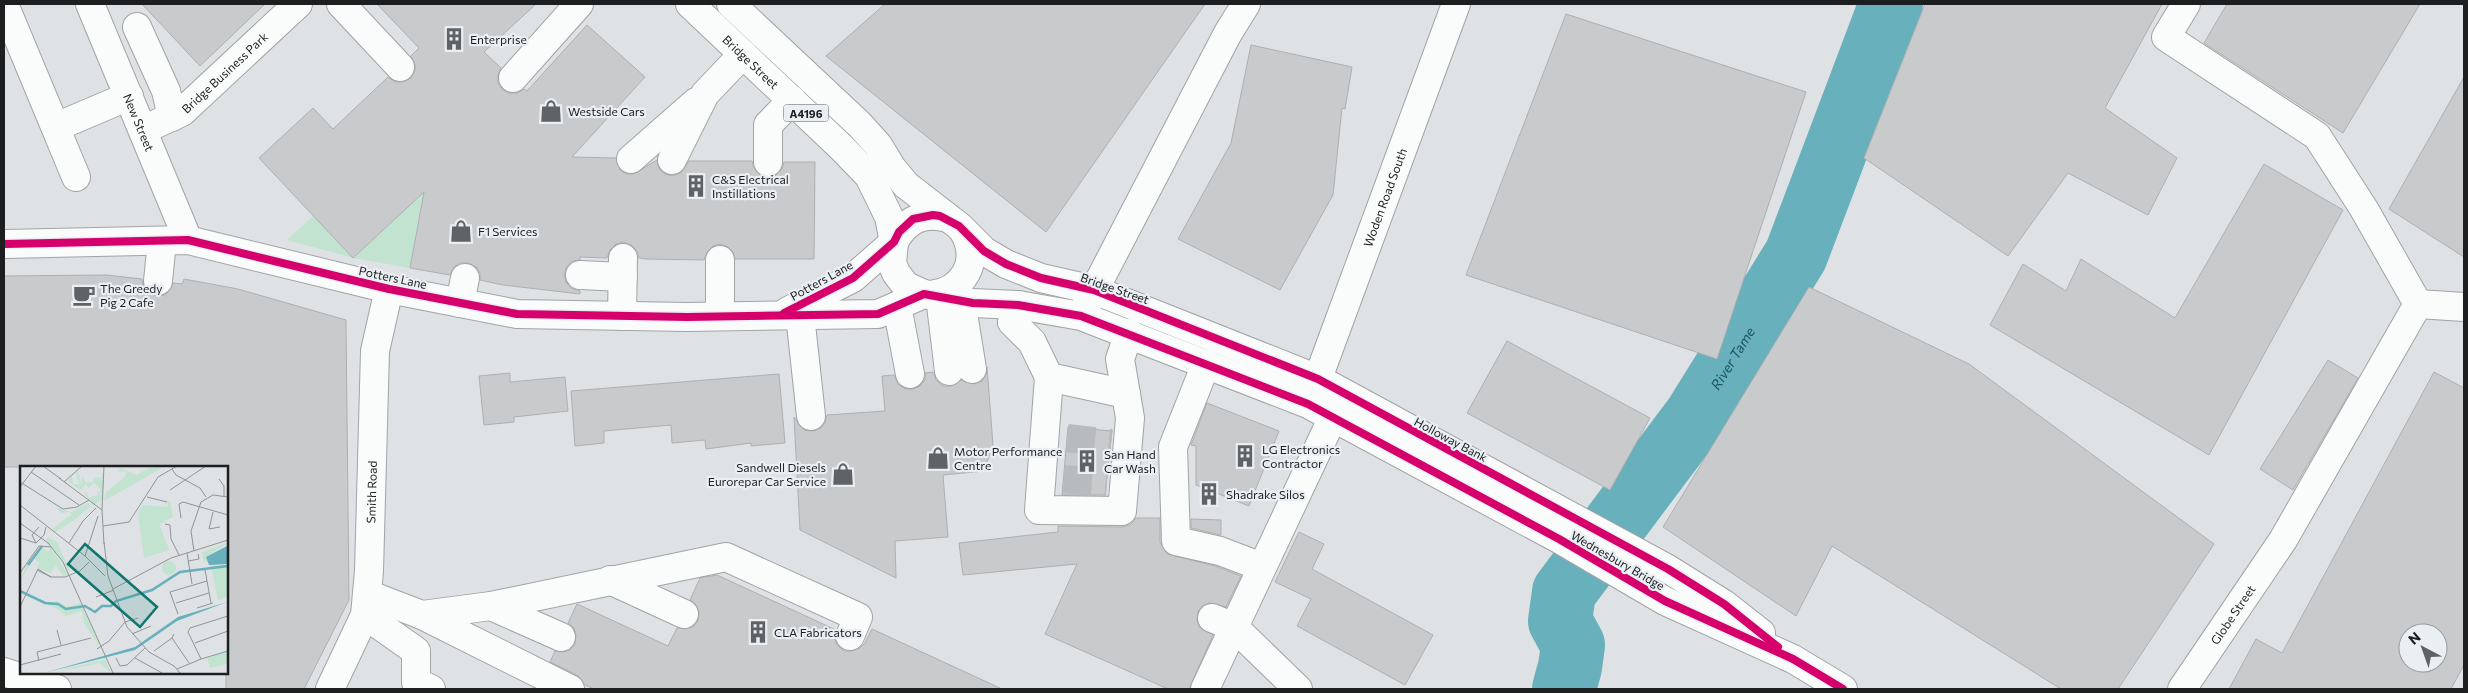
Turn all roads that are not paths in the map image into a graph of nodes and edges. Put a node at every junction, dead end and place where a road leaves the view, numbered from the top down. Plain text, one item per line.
1 (4, 4) edge
2 (90, 4) edge
3 (298, 4) edge
4 (341, 4) edge
5 (579, 4) edge
6 (690, 4) edge
7 (731, 4) edge
8 (1246, 4) edge
9 (1456, 4) edge
10 (2186, 4) edge
11 (137, 26) dead end
12 (743, 54) junction
13 (400, 66) dead end
14 (513, 78) dead end
15 (705, 94) junction
16 (129, 96) junction
17 (792, 100) junction
18 (172, 117) junction
19 (56, 127) junction
20 (142, 130) junction
21 (631, 159) dead end
22 (672, 160) dead end
23 (768, 162) dead end
24 (76, 177) dead end
25 (956, 225) junction
26 (175, 241) junction
27 (894, 242) junction
28 (4, 244) edge
29 (720, 260) dead end
30 (158, 281) dead end
31 (389, 289) junction
32 (1094, 290) junction
33 (569, 294) junction
34 (939, 296) junction
35 (2418, 304) junction
36 (897, 306) junction
37 (2464, 306) edge
38 (793, 312) junction
39 (1015, 313) junction
40 (622, 316) junction
41 (720, 316) junction
42 (1081, 316) junction
43 (1128, 333) junction
44 (1206, 364) junction
45 (961, 370) dead end
46 (910, 374) dead end
47 (1048, 377) junction
48 (1313, 392) junction
49 (1126, 394) junction
50 (812, 416) dead end
51 (1333, 417) junction
52 (1557, 528) junction
53 (1262, 567) junction
54 (610, 580) junction
55 (366, 604) junction
56 (492, 606) junction
57 (684, 614) dead end
58 (422, 615) junction
59 (1223, 622) junction
60 (850, 636) dead end
61 (561, 637) dead end
62 (1793, 659) junction
63 (4, 672) edge
64 (57, 689) edge
65 (330, 689) edge
66 (431, 689) edge
67 (570, 689) edge
68 (1205, 689) edge
69 (1298, 689) edge
70 (1843, 689) edge
71 (2182, 689) edge

1 - 19 street
2 - 16 street, New Street
3 - 18 street, Bridge Business Park
4 - 13 street
5 - 14 street
6 - 12 street, Bridge Street / A4196
7 - 25 street, Bridge Street / A4196
8 - 32 street
9 - 48 street, Woden Road South
10 - 35 street
11 - 18 street
12 - 15 street
12 - 17 street, Bridge Street / A4196
15 - 21 street
15 - 22 street
16 - 19 street
16 - 20 street, New Street
17 - 23 street
17 - 27 street, Bridge Street / A4196
18 - 20 street, Bridge Business Park
19 - 24 street
20 - 26 street, New Street
25 - 27 street
25 - 32 street, Bridge Street / A4196
25 - 34 street
26 - 28 street, Potters Lane
26 - 30 street
26 - 31 street, Potters Lane
27 - 34 street, Bridge Street / A4196
27 - 38 street, Potters Lane
29 - 41 street
31 - 33 street, Potters Lane
31 - 55 street, Smith Road
32 - 42 street
32 - 48 street, Bridge Street / A4196
33 - 40 street, Potters Lane
33 - 40 street
34 - 36 street, Potters Lane
34 - 39 street, Bridge Street / A4196
34 - 45 street
35 - 37 street
35 - 71 street, Globe Street
36 - 38 street, Potters Lane
36 - 46 street
38 - 41 street, Potters Lane
38 - 50 street
39 - 42 street, Bridge Street / A4196
39 - 47 street
40 - 41 street, Potters Lane
42 - 43 street, Bridge Street / A4196
43 - 44 street, Bridge Street / A4196
43 - 49 street
44 - 48 street, Bridge Street / A4196
44 - 53 street
47 - 49 street
47 - 49 street
48 - 51 street, A4196
48 - 52 street, Holloway Bank / A4196
48 - 52 street
51 - 52 street, A4196
51 - 53 street
52 - 62 street, Wednesbury Bridge / A4196
52 - 62 street, Wednesbury Bridge / A4196
53 - 59 street
54 - 56 street
54 - 57 street
54 - 60 street
55 - 58 street
55 - 65 street, Smith Road
55 - 66 street
56 - 58 street
56 - 61 street
58 - 67 street
59 - 68 street
59 - 69 street
62 - 70 street, A4196
63 - 64 street

